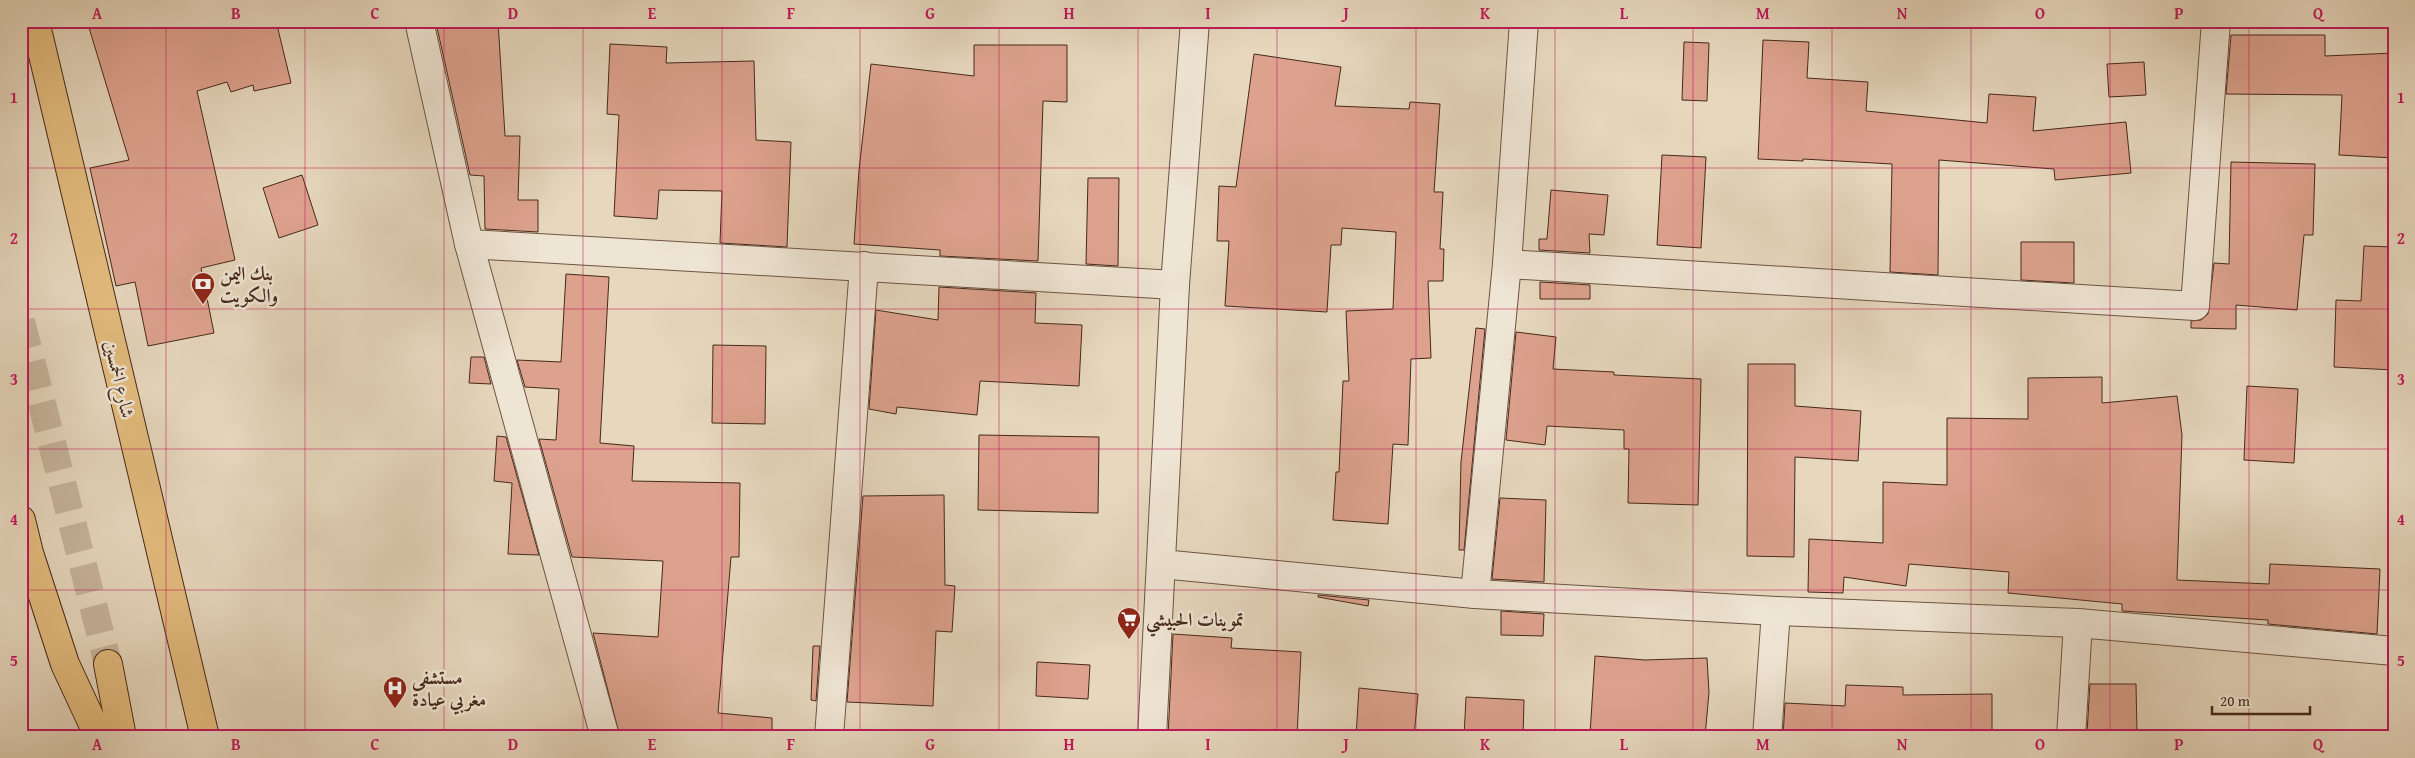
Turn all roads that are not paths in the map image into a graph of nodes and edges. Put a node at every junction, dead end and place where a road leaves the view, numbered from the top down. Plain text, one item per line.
1 (35, 21) edge
2 (419, 21) edge
3 (1194, 21) edge
4 (1524, 21) edge
5 (2216, 21) edge
6 (469, 244) junction
7 (1507, 264) junction
8 (864, 266) junction
9 (1175, 285) junction
10 (21, 520) edge
11 (1161, 564) junction
12 (1475, 594) junction
13 (1776, 611) junction
14 (2078, 623) junction
15 (2394, 651) edge
16 (108, 664) tunnel mouth
17 (99, 737) edge
18 (122, 737) edge
19 (205, 737) edge
20 (605, 737) edge
21 (829, 737) edge
22 (1152, 737) edge
23 (1767, 737) edge
24 (2071, 737) edge

1 - 19 main road, شارع الخمسين
2 - 6 street
3 - 9 street
4 - 7 street
5 - 7 street
6 - 8 street
6 - 20 street
7 - 12 street
8 - 9 street
8 - 21 street
9 - 11 street
10 - 17 main road
11 - 12 street
11 - 22 street
12 - 13 street
13 - 14 street
13 - 23 street
14 - 15 street
14 - 24 street
16 - 18 main road

